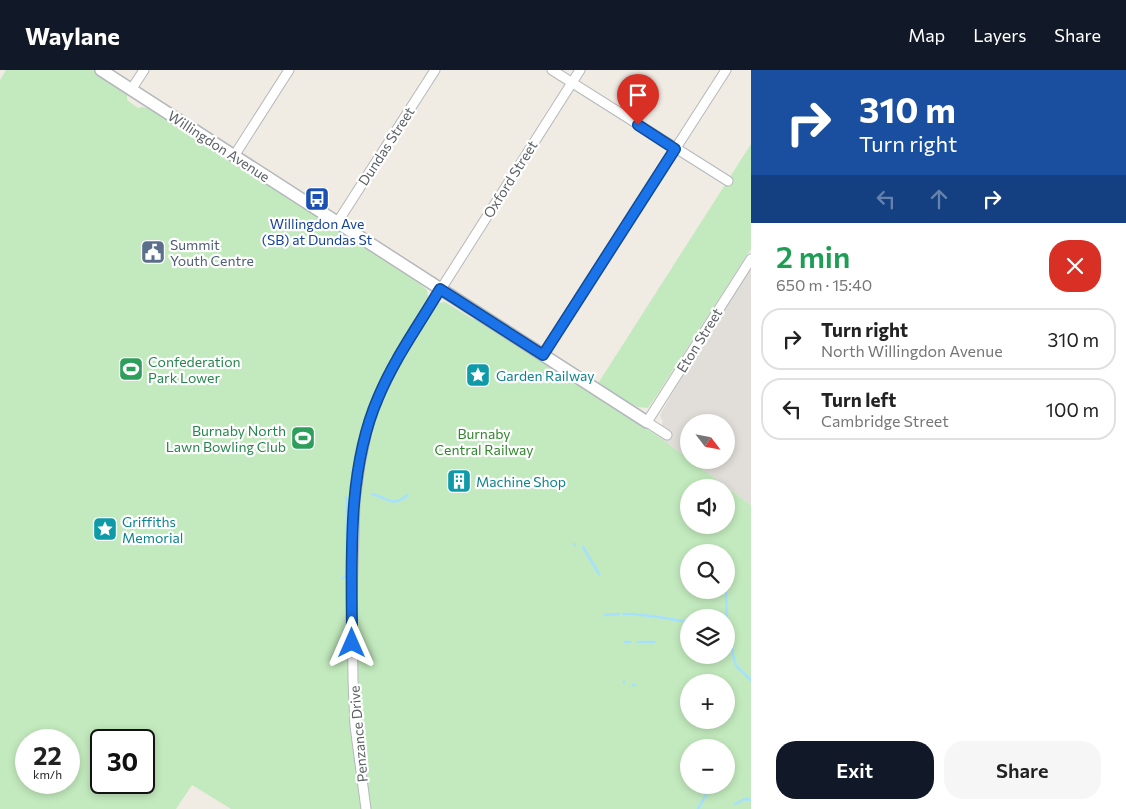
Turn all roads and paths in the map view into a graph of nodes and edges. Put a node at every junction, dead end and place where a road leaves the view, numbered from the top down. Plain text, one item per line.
1 (101, 70) edge
2 (144, 70) edge
3 (289, 70) edge
4 (435, 70) edge
5 (552, 70) edge
6 (580, 70) edge
7 (726, 70) edge
8 (572, 82) junction
9 (131, 90) junction
10 (675, 149) junction
11 (234, 156) junction
12 (728, 181) dead end
13 (337, 222) junction
14 (751, 259) edge
15 (440, 289) junction
16 (543, 355) junction
17 (647, 422) junction
18 (667, 435) dead end
19 (366, 809) edge

1 - 9 street, Willingdon Avenue
2 - 9 street
3 - 11 street
4 - 13 street, Dundas Street
5 - 8 street
6 - 8 street, Oxford Street
7 - 10 street
8 - 10 street
8 - 15 street, Oxford Street
9 - 11 street, Willingdon Avenue
10 - 12 street
10 - 16 street
11 - 13 street, Willingdon Avenue
13 - 15 street, Willingdon Avenue
14 - 17 street, Eton Street
15 - 16 street, Willingdon Avenue
15 - 19 street, Penzance Drive
16 - 17 street, Willingdon Avenue
17 - 18 street

